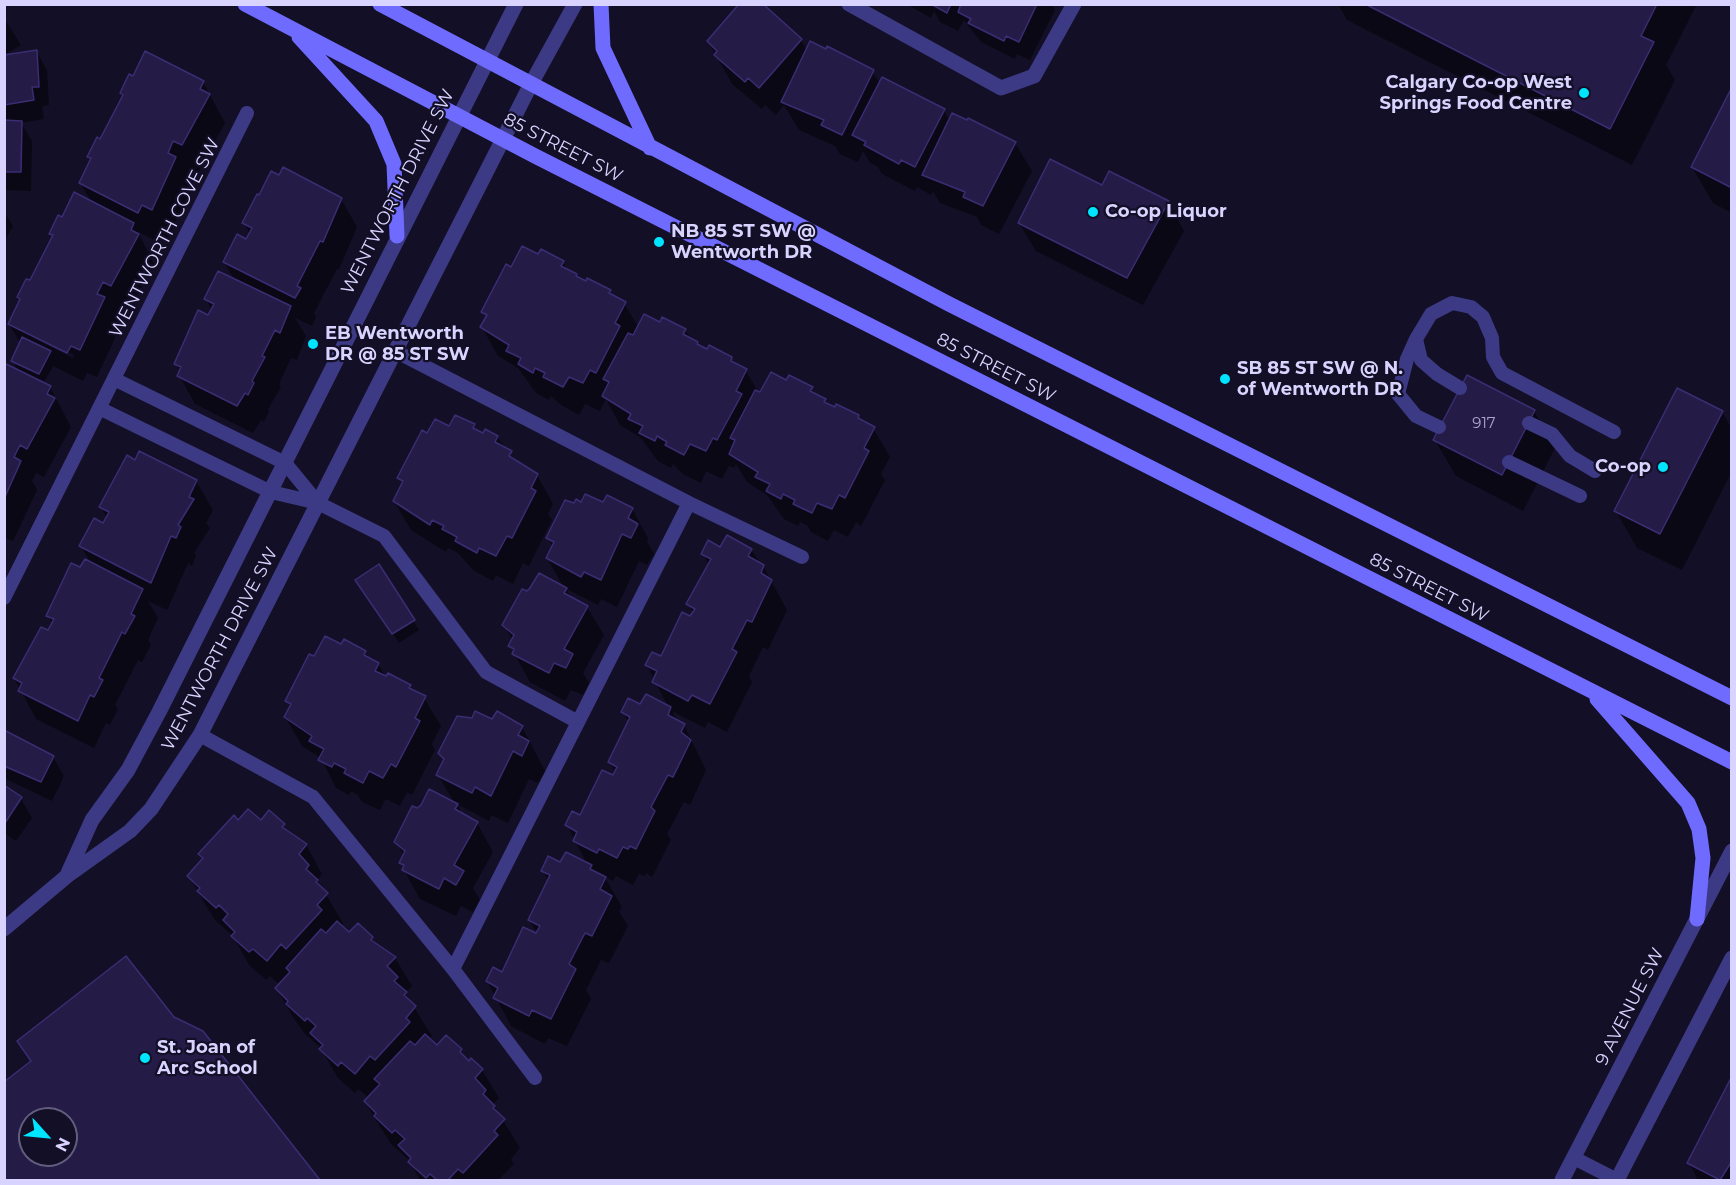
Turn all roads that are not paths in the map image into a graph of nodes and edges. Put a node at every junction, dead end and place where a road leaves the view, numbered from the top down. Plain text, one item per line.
1 (245, 4) edge
2 (380, 4) edge
3 (516, 4) edge
4 (575, 4) edge
5 (601, 4) edge
6 (849, 4) edge
7 (1074, 4) edge
8 (291, 28) junction
9 (486, 61) junction
10 (531, 84) junction
11 (247, 113) dead end
12 (458, 115) junction
13 (503, 140) junction
14 (650, 148) junction
15 (398, 236) junction
16 (1416, 339) junction
17 (395, 351) junction
18 (114, 379) junction
19 (1460, 388) dead end
20 (99, 408) junction
21 (1529, 423) dead end
22 (1439, 427) dead end
23 (1614, 432) dead end
24 (1509, 462) dead end
25 (285, 463) junction
26 (1595, 471) dead end
27 (271, 492) junction
28 (1580, 496) dead end
29 (318, 503) junction
30 (689, 503) junction
31 (802, 557) dead end
32 (4, 598) edge
33 (1591, 692) junction
34 (1731, 698) edge
35 (578, 722) junction
36 (200, 735) junction
37 (1731, 762) edge
38 (1731, 851) edge
39 (66, 876) junction
40 (1697, 919) junction
41 (4, 929) edge
42 (1731, 958) edge
43 (453, 969) junction
44 (535, 1078) dead end
45 (1574, 1158) junction
46 (1562, 1180) edge
47 (1617, 1180) edge

1 - 8 main road, 85 STREET SW
2 - 9 main road, 85 STREET SW
3 - 9 street, WENTWORTH DRIVE SW
4 - 10 street, WENTWORTH DRIVE SW
5 - 14 main road
6 - 7 street
8 - 12 main road, 85 STREET SW
8 - 15 main road
9 - 10 main road, 85 STREET SW
9 - 12 street, WENTWORTH DRIVE SW
10 - 13 street, WENTWORTH DRIVE SW
10 - 14 main road, 85 STREET SW
11 - 18 lane, WENTWORTH COVE SW
12 - 13 main road, 85 STREET SW
12 - 15 street, WENTWORTH DRIVE SW
13 - 17 street, WENTWORTH DRIVE SW
13 - 33 main road, 85 STREET SW
14 - 34 main road, 85 STREET SW
15 - 25 street, WENTWORTH DRIVE SW
16 - 19 lane
16 - 22 lane
16 - 23 lane
17 - 29 street, WENTWORTH DRIVE SW
17 - 30 lane
18 - 20 lane, WENTWORTH COVE SW
18 - 25 lane
20 - 27 lane
20 - 32 lane, WENTWORTH COVE SW
21 - 26 lane
24 - 28 lane
25 - 27 street, WENTWORTH DRIVE SW
25 - 29 lane
27 - 29 lane
27 - 39 street, WENTWORTH DRIVE SW
29 - 35 lane
29 - 36 street, WENTWORTH DRIVE SW
30 - 31 lane
30 - 35 lane
33 - 37 main road, 85 STREET SW
33 - 40 main road
35 - 43 lane
36 - 39 street, WENTWORTH DRIVE SW
36 - 43 lane
38 - 40 street, 9 AVENUE SW
39 - 41 street, WENTWORTH DRIVE SW
40 - 45 street, 9 AVENUE SW
42 - 47 street
43 - 44 lane
45 - 46 street, 9 AVENUE SW
45 - 47 lane

